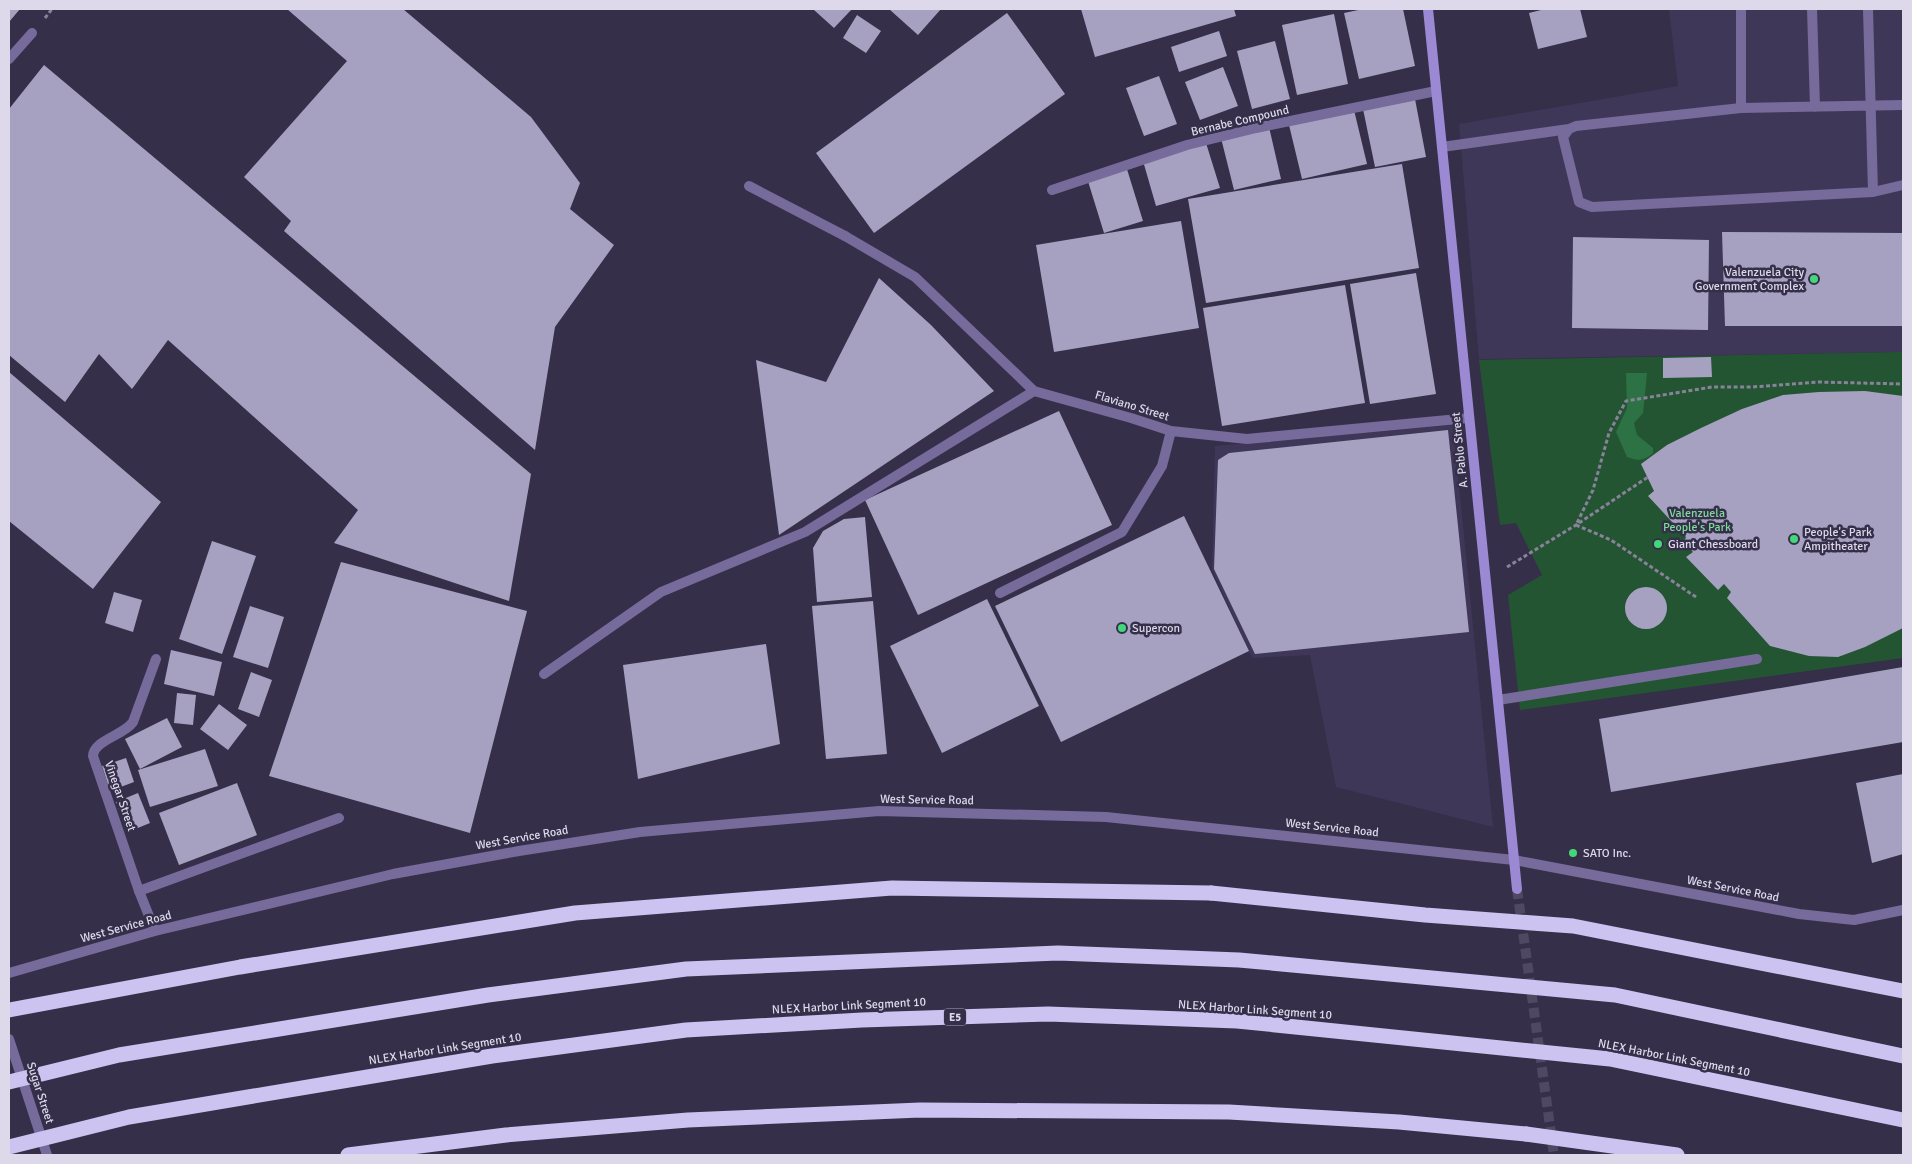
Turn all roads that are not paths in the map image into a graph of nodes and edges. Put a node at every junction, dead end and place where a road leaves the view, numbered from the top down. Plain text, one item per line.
1 (1428, 9) edge
2 (1741, 9) edge
3 (1812, 9) edge
4 (1868, 9) edge
5 (32, 33) dead end
6 (9, 59) edge
7 (1436, 90) junction
8 (1871, 106) junction
9 (1903, 106) edge
10 (1815, 107) junction
11 (1741, 108) junction
12 (1569, 129) junction
13 (1442, 148) junction
14 (1903, 185) edge
15 (748, 186) dead end
16 (1052, 190) dead end
17 (1873, 192) junction
18 (1034, 391) junction
19 (1469, 418) junction
20 (1171, 432) junction
21 (1000, 593) dead end
22 (156, 659) dead end
23 (1757, 659) dead end
24 (544, 674) dead end
25 (1498, 700) junction
26 (339, 818) dead end
27 (1514, 860) junction
28 (1517, 889) tunnel mouth
29 (139, 891) junction
30 (1903, 910) edge
31 (155, 931) junction
32 (9, 973) edge
33 (1903, 992) edge
34 (9, 1010) edge
35 (9, 1039) edge
36 (1903, 1056) edge
37 (9, 1082) edge
38 (1903, 1120) edge
39 (9, 1146) edge
40 (47, 1155) edge
41 (348, 1155) edge
42 (1677, 1155) edge

1 - 7 street, A. Pablo Street
2 - 11 street
3 - 10 street
4 - 8 street
5 - 6 street
7 - 13 street, A. Pablo Street
7 - 16 street, Bernabe Compound
8 - 9 street
8 - 10 street
8 - 17 street
10 - 11 street
11 - 12 street
12 - 13 street
12 - 17 street
13 - 19 street, A. Pablo Street
14 - 17 street
15 - 18 street, Flaviano Street
18 - 20 street, Flaviano Street
18 - 24 street
19 - 20 street, Flaviano Street
19 - 25 street, A. Pablo Street
20 - 21 street
22 - 29 street, Vinegar Street
23 - 25 street
25 - 27 street, A. Pablo Street
26 - 29 street
27 - 28 street, A. Pablo Street
27 - 30 street, West Service Road
27 - 31 street, West Service Road
29 - 31 street, Vinegar Street
31 - 32 street, West Service Road
33 - 34 highway, bridge
35 - 40 street, Sugar Street
36 - 37 highway, bridge
38 - 39 highway, NLEX Harbor Link Segment 10 / E5, bridge
41 - 42 highway, bridge

